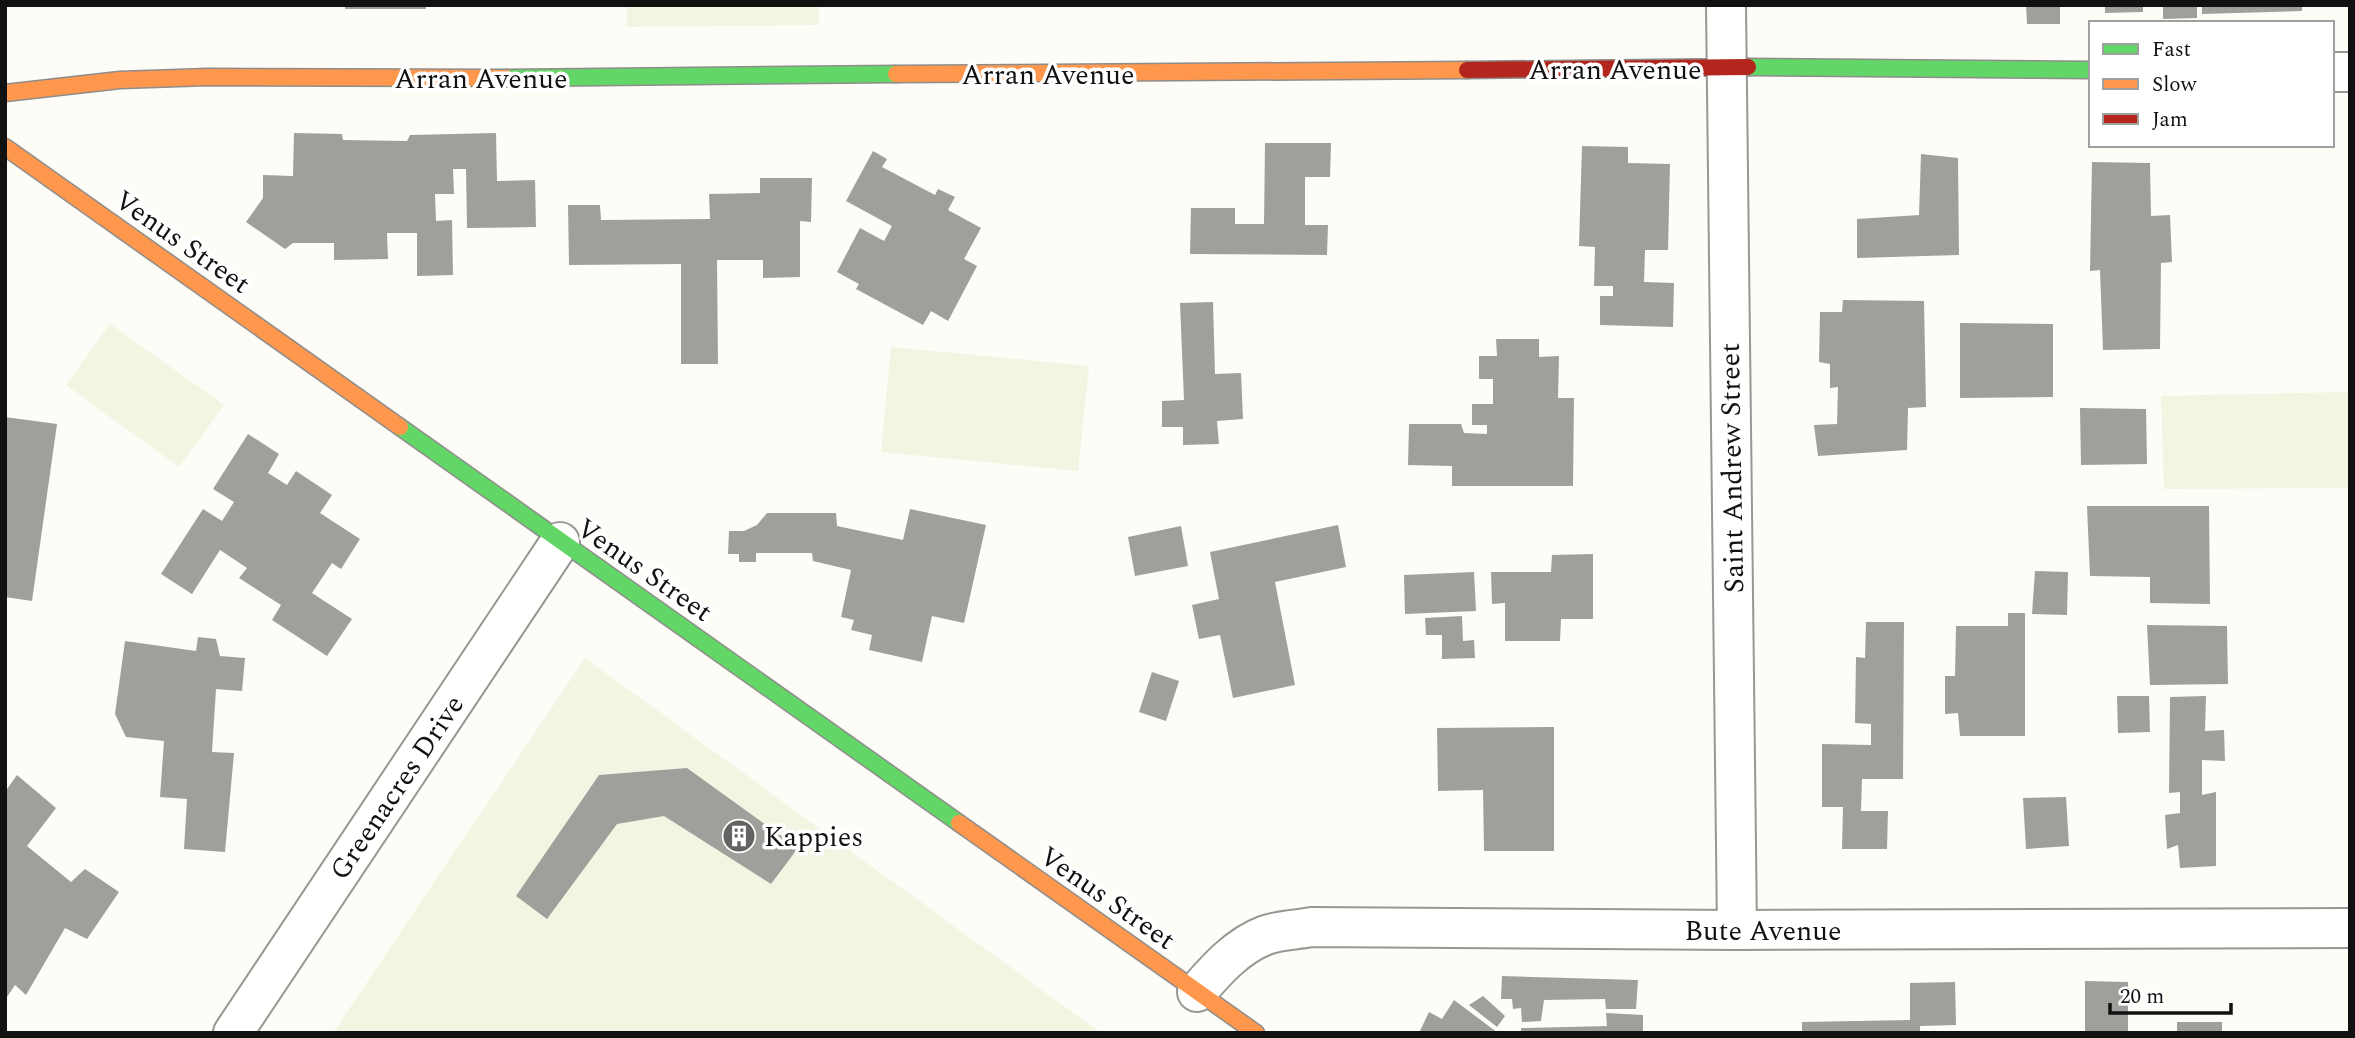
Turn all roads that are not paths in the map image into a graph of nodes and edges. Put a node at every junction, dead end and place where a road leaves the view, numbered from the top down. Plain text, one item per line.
1 (1726, 5) edge
2 (1726, 68) junction
3 (2089, 70) edge
4 (5, 93) edge
5 (5, 147) edge
6 (560, 541) junction
7 (2350, 928) edge
8 (1737, 930) junction
9 (1197, 992) junction
10 (233, 1033) edge
11 (1256, 1033) edge

1 - 2 street, Saint Andrew Street
2 - 3 street, Arran Avenue
2 - 4 street, Arran Avenue
2 - 8 street, Saint Andrew Street
5 - 6 street, Venus Street
6 - 9 street, Venus Street
6 - 10 street, Greenacres Drive
7 - 8 street, Bute Avenue
8 - 9 street, Bute Avenue
9 - 11 street, Venus Street

